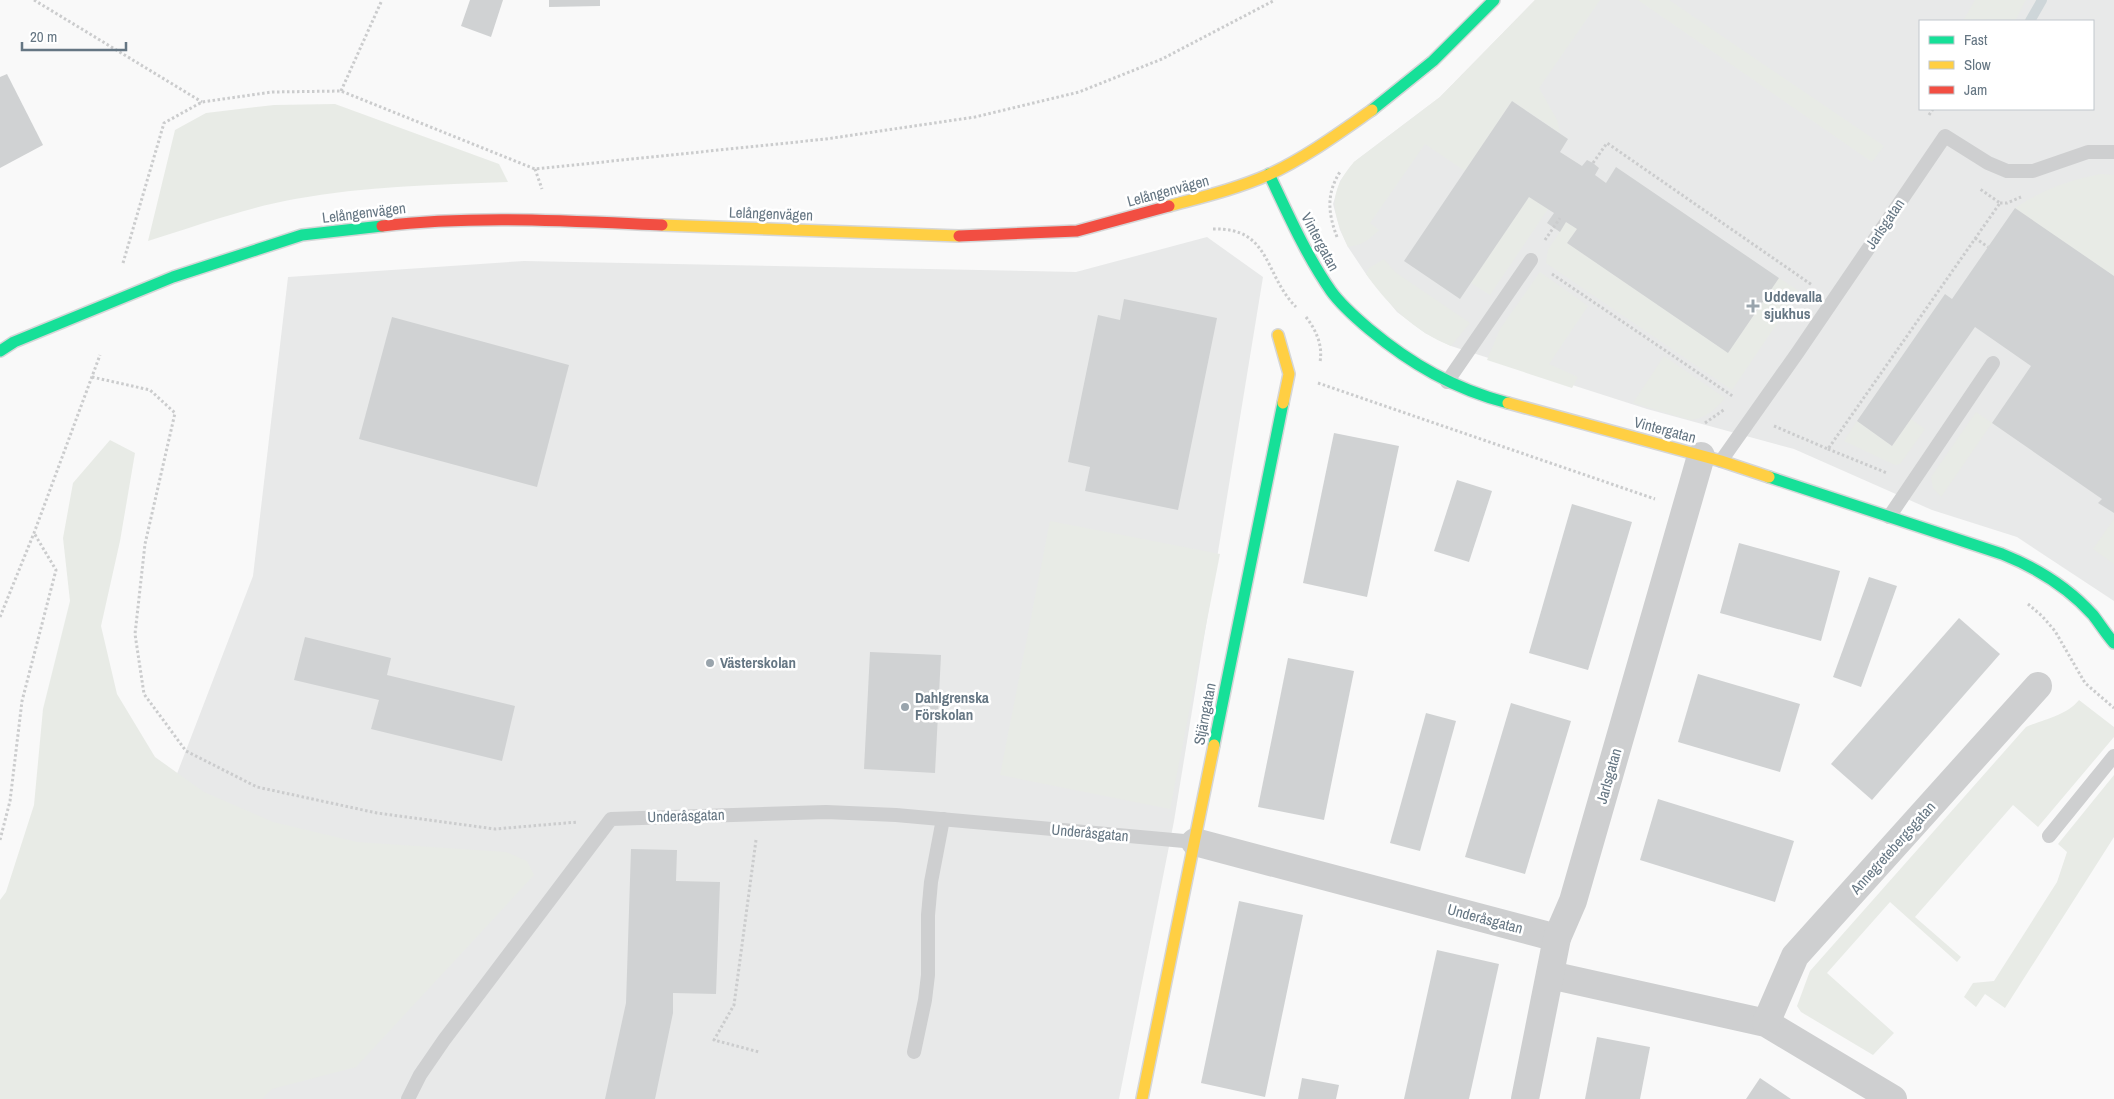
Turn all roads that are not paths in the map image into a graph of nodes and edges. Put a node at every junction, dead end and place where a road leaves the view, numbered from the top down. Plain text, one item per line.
1 (1494, 0) edge
2 (2114, 152) edge
3 (1269, 174) junction
4 (1531, 260) road end
5 (1278, 335) dead end
6 (0, 351) edge
7 (1992, 363) dead end
8 (1447, 382) junction
9 (1711, 458) junction
10 (1889, 517) junction
11 (2114, 643) edge
12 (2038, 686) dead end
13 (2114, 756) edge
14 (943, 819) junction
15 (2049, 836) dead end
16 (1195, 842) junction
17 (1557, 938) junction
18 (1550, 975) junction
19 (1766, 1022) junction
20 (914, 1052) dead end
21 (408, 1099) edge
22 (1142, 1099) edge
23 (1525, 1099) edge
24 (1892, 1099) edge

1 - 3 street, Lelångenvägen
2 - 9 lane, Jarlsgatan
3 - 6 street, Lelångenvägen
3 - 8 street, Vintergatan
4 - 8 lane
5 - 16 street, Stjärngatan
7 - 10 lane
8 - 9 street, Vintergatan
9 - 10 street, Vintergatan
9 - 17 street, Jarlsgatan
10 - 11 street, Vintergatan
12 - 19 street, Annegretebergsgatan
13 - 15 lane
14 - 16 lane, Underåsgatan
14 - 20 lane
14 - 21 lane, Underåsgatan
16 - 17 street, Underåsgatan
16 - 22 street, Stjärngatan
17 - 18 street, Jarlsgatan
18 - 19 street
18 - 23 street, Jarlsgatan
19 - 24 street

